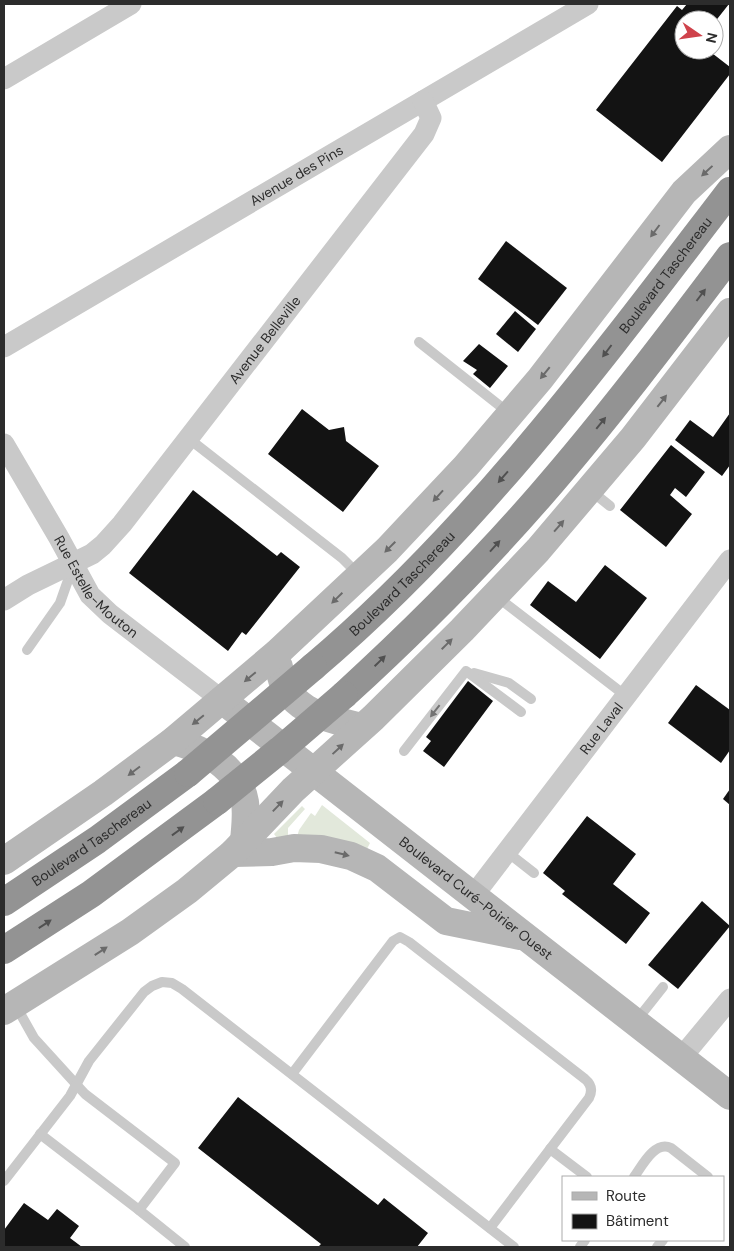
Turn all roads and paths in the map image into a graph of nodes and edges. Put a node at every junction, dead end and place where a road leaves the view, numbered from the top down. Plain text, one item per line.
1 (131, 4) edge
2 (588, 4) edge
3 (4, 79) edge
4 (423, 101) junction
5 (730, 150) edge
6 (730, 191) edge
7 (730, 256) edge
8 (730, 312) edge
9 (419, 342) dead end
10 (4, 347) edge
11 (510, 414) junction
12 (188, 438) junction
13 (4, 444) edge
14 (730, 560) edge
15 (73, 564) junction
16 (360, 576) junction
17 (495, 595) junction
18 (4, 600) edge
19 (27, 650) dead end
20 (277, 653) junction
21 (466, 671) junction
22 (626, 696) junction
23 (222, 700) junction
24 (531, 700) dead end
25 (521, 712) dead end
26 (362, 727) junction
27 (173, 741) junction
28 (404, 751) dead end
29 (314, 771) junction
30 (238, 847) junction
31 (507, 852) junction
32 (4, 861) edge
33 (534, 873) dead end
34 (474, 896) junction
35 (4, 902) edge
36 (526, 937) junction
37 (4, 950) edge
38 (663, 986) dead end
39 (730, 999) edge
40 (10, 1008) edge
41 (635, 1022) junction
42 (681, 1058) junction
43 (292, 1074) junction
44 (76, 1084) junction
45 (730, 1096) edge
46 (40, 1134) junction
47 (550, 1149) junction
48 (586, 1176) edge
49 (635, 1176) edge
50 (707, 1176) edge
51 (4, 1181) edge
52 (138, 1210) junction
53 (490, 1228) junction
54 (185, 1247) edge
55 (514, 1247) edge

1 - 3 street
2 - 4 street, Avenue des Pins
4 - 10 street, Avenue des Pins
4 - 12 street, Avenue Belleville
5 -> 11 main road
6 -> 35 highway, Boulevard Taschereau, bridge
37 -> 7 highway, bridge
17 -> 8 main road
9 - 11 lane
11 -> 16 main road
12 - 15 street, Avenue Belleville
12 - 16 lane
13 - 15 street, Rue Estelle-Mouton
14 - 22 street, Rue Laval
15 - 18 street, Avenue Belleville
15 - 19 lane
15 - 23 street, Rue Estelle-Mouton
16 -> 20 main road
17 - 22 lane
26 -> 17 main road
20 -> 23 main road
20 - 26 main road
21 - 24 lane
21 - 25 lane
21 -> 28 lane
22 - 31 street, Rue Laval
23 -> 27 main road
23 - 29 main road, Boulevard Curé-Poirier Ouest
29 -> 26 main road
27 - 30 main road
27 -> 32 main road
30 -> 29 main road
29 - 34 main road, Boulevard Curé-Poirier Ouest
30 -> 36 main road
40 -> 30 main road
31 - 33 lane
31 - 34 street, Rue Laval
34 - 36 main road, Boulevard Curé-Poirier Ouest
36 - 41 main road, Boulevard Curé-Poirier Ouest
38 - 41 lane
39 - 42 street
40 - 44 lane
41 - 42 main road, Boulevard Curé-Poirier Ouest
42 - 45 main road, Boulevard Curé-Poirier Ouest
43 - 44 lane
43 - 47 lane
43 - 53 lane
44 - 46 lane
44 - 52 lane
46 - 51 lane
46 - 52 lane
47 - 48 lane
47 - 53 lane
49 - 50 lane
52 - 54 lane
53 - 55 lane

